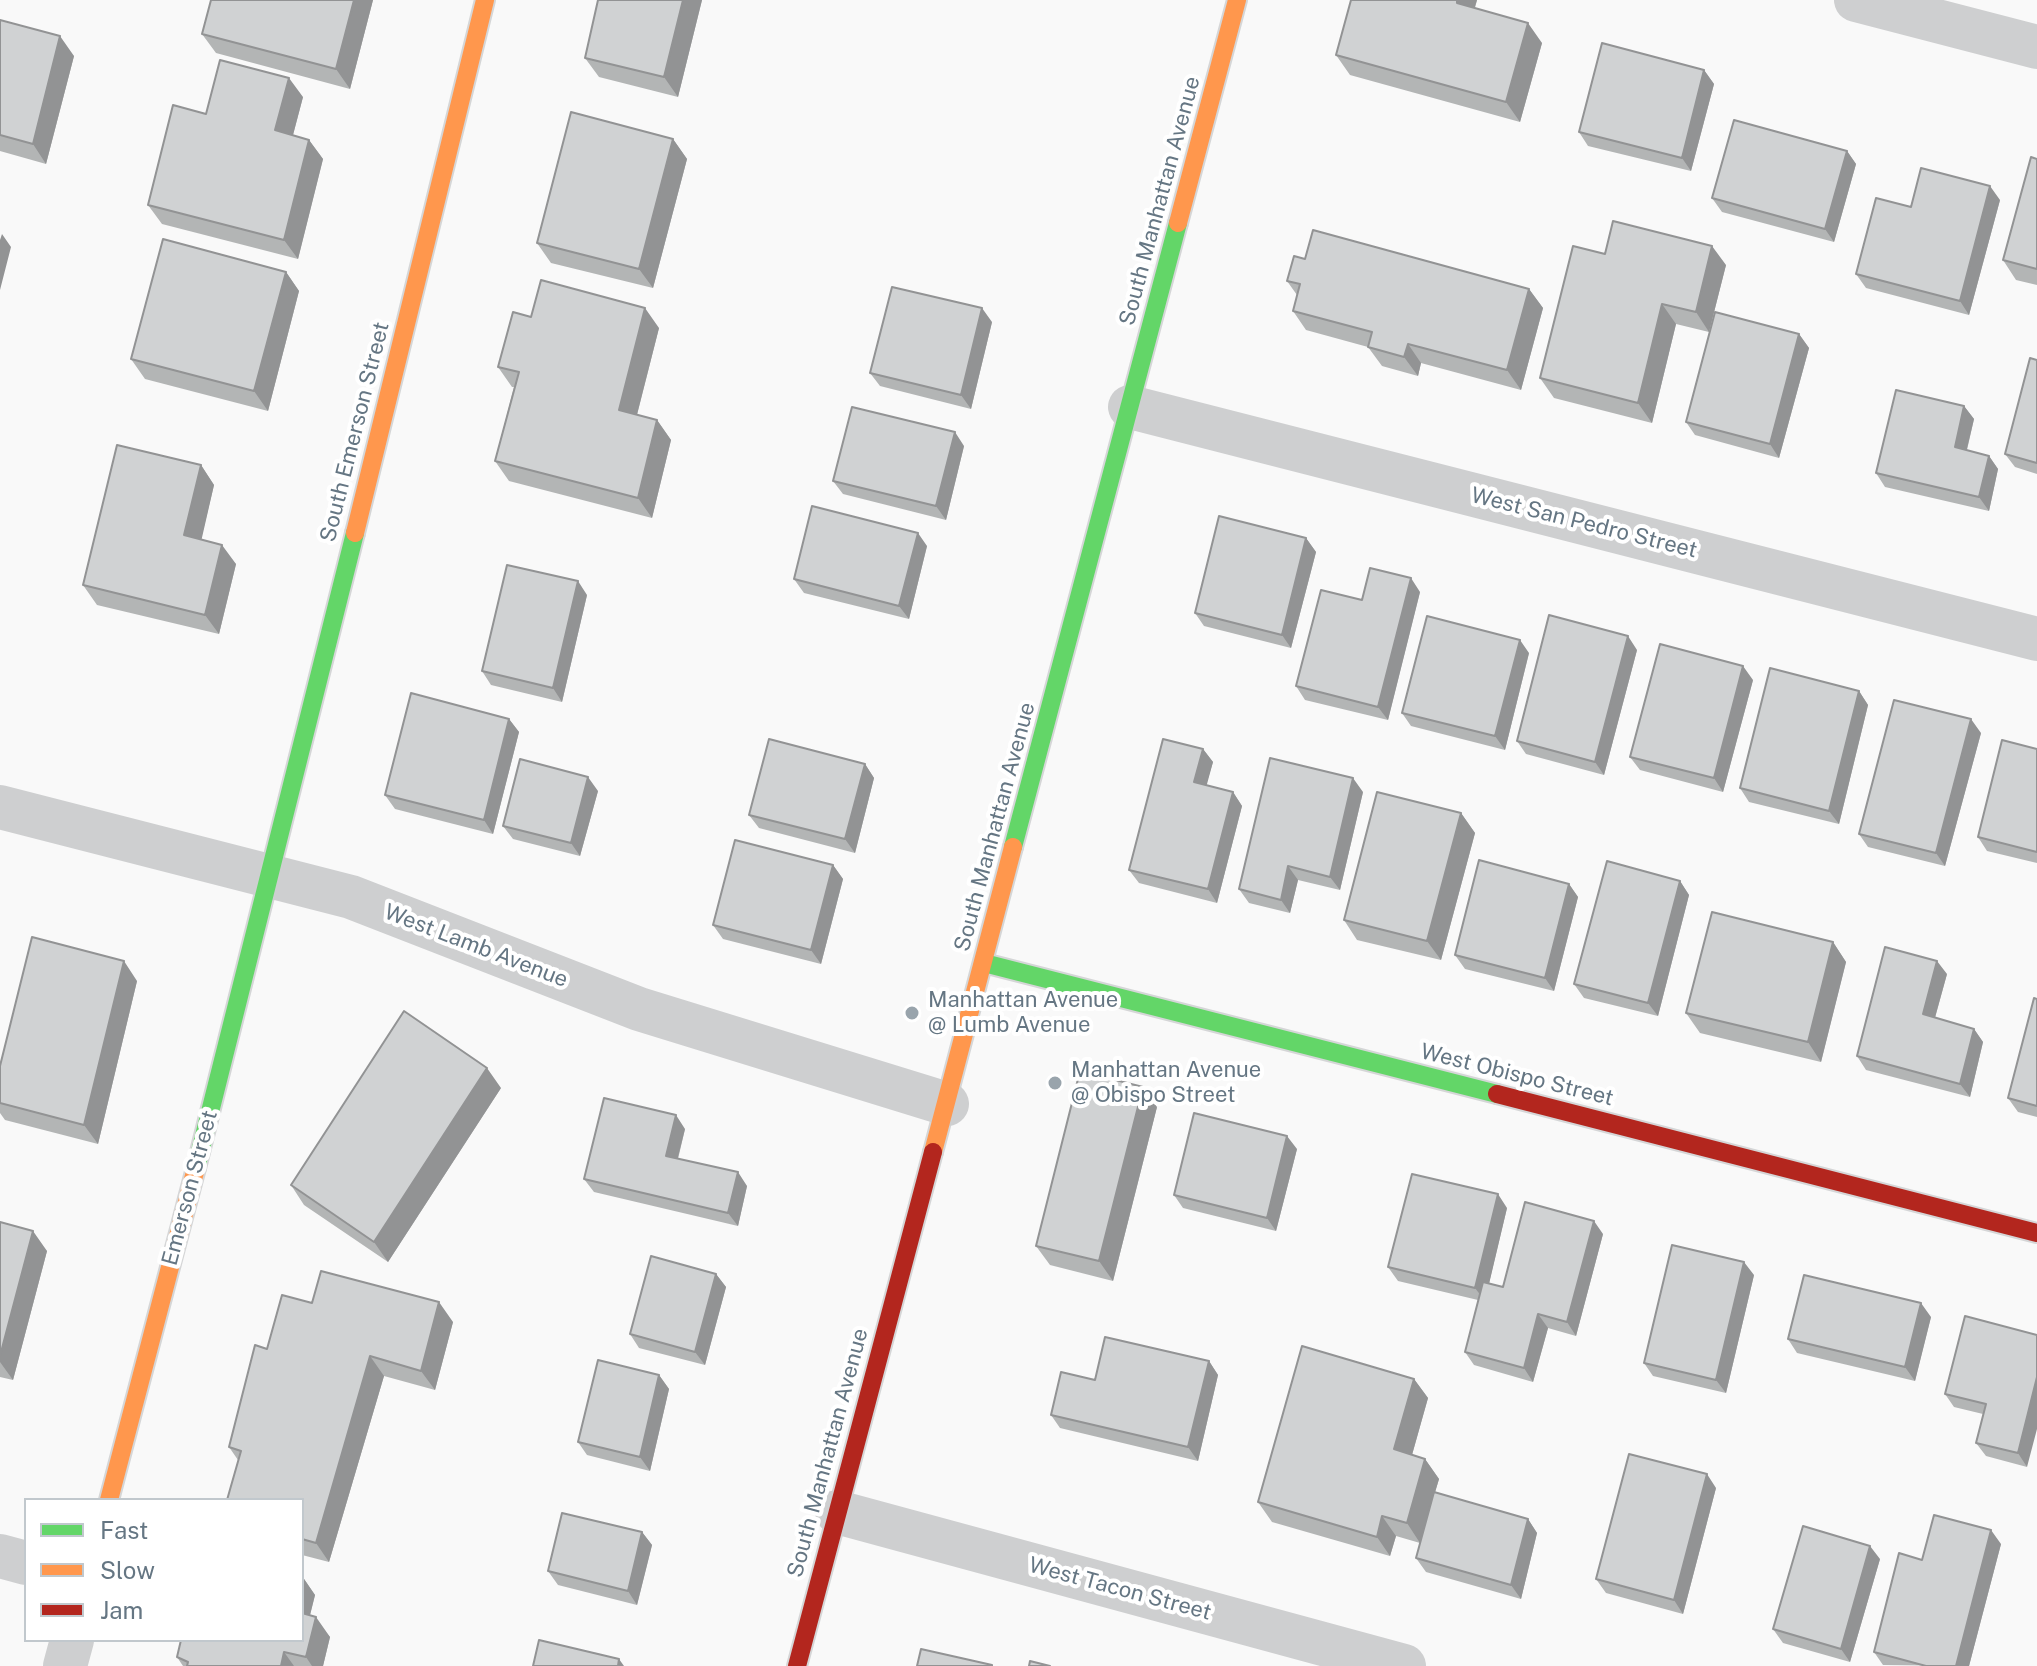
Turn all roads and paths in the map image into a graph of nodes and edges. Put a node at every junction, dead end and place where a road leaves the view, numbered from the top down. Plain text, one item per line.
1 (485, 0) edge
2 (1237, 0) edge
3 (1856, 0) edge
4 (2037, 47) edge
5 (1130, 407) junction
6 (2037, 639) edge
7 (0, 807) edge
8 (272, 876) junction
9 (984, 963) junction
10 (947, 1104) junction
11 (2037, 1233) edge
12 (110, 1498) edge
13 (837, 1512) junction
14 (0, 1556) edge
15 (24, 1562) edge
16 (71, 1642) edge
17 (65, 1666) edge
18 (797, 1666) edge
19 (1404, 1666) edge

1 - 8 street, South Emerson Street
2 - 5 street, South Manhattan Avenue
3 - 4 street
5 - 6 street, West San Pedro Street
5 - 9 street, South Manhattan Avenue
7 - 8 street, West Lamb Avenue
8 - 10 street, West Lamb Avenue
8 - 12 street, Emerson Street
9 - 10 street, South Manhattan Avenue
9 - 11 street, West Obispo Street
10 - 13 street, South Manhattan Avenue
13 - 18 street, South Manhattan Avenue
13 - 19 street, West Tacon Street
14 - 15 street
16 - 17 street

